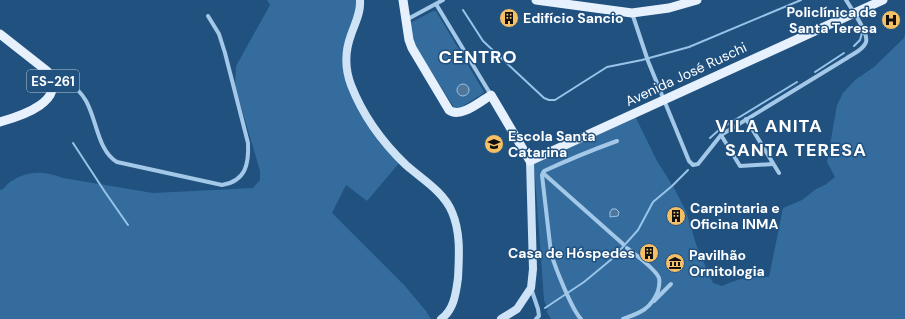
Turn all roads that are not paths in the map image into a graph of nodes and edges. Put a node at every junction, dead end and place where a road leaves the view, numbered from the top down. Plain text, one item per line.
1 (360, 0) edge
2 (403, 0) edge
3 (443, 0) edge
4 (536, 0) edge
5 (697, 0) edge
6 (846, 0) edge
7 (883, 0) edge
8 (436, 4) junction
9 (632, 13) junction
10 (854, 13) junction
11 (208, 16) dead end
12 (406, 20) junction
13 (0, 34) edge
14 (54, 83) junction
15 (491, 95) junction
16 (664, 99) junction
17 (746, 120) junction
18 (0, 122) edge
19 (721, 135) junction
20 (617, 141) dead end
21 (530, 161) junction
22 (773, 164) junction
23 (543, 173) junction
24 (779, 173) dead end
25 (623, 244) dead end
26 (627, 248) dead end
27 (672, 284) dead end
28 (530, 288) junction
29 (651, 304) junction
30 (441, 319) edge
31 (501, 319) edge
32 (536, 319) edge
33 (581, 319) edge
34 (623, 319) edge

1 - 30 street
2 - 12 main road
3 - 8 street
4 - 9 main road
5 - 9 main road
6 - 10 street
7 - 10 main road, Avenida José Ruschi
8 - 12 street
8 - 15 street
9 - 16 street
10 - 16 main road, Avenida José Ruschi
10 - 17 street
11 - 14 street
12 - 15 main road
13 - 14 main road, ES-261
14 - 18 main road, ES-261
15 - 21 main road
16 - 19 street
16 - 21 main road, Avenida José Ruschi
17 - 19 street
17 - 22 street
19 - 22 street
20 - 23 street
21 - 28 street
22 - 24 street
23 - 25 street
23 - 33 street
26 - 29 street
27 - 29 street
28 - 31 street
28 - 32 street
29 - 34 street

